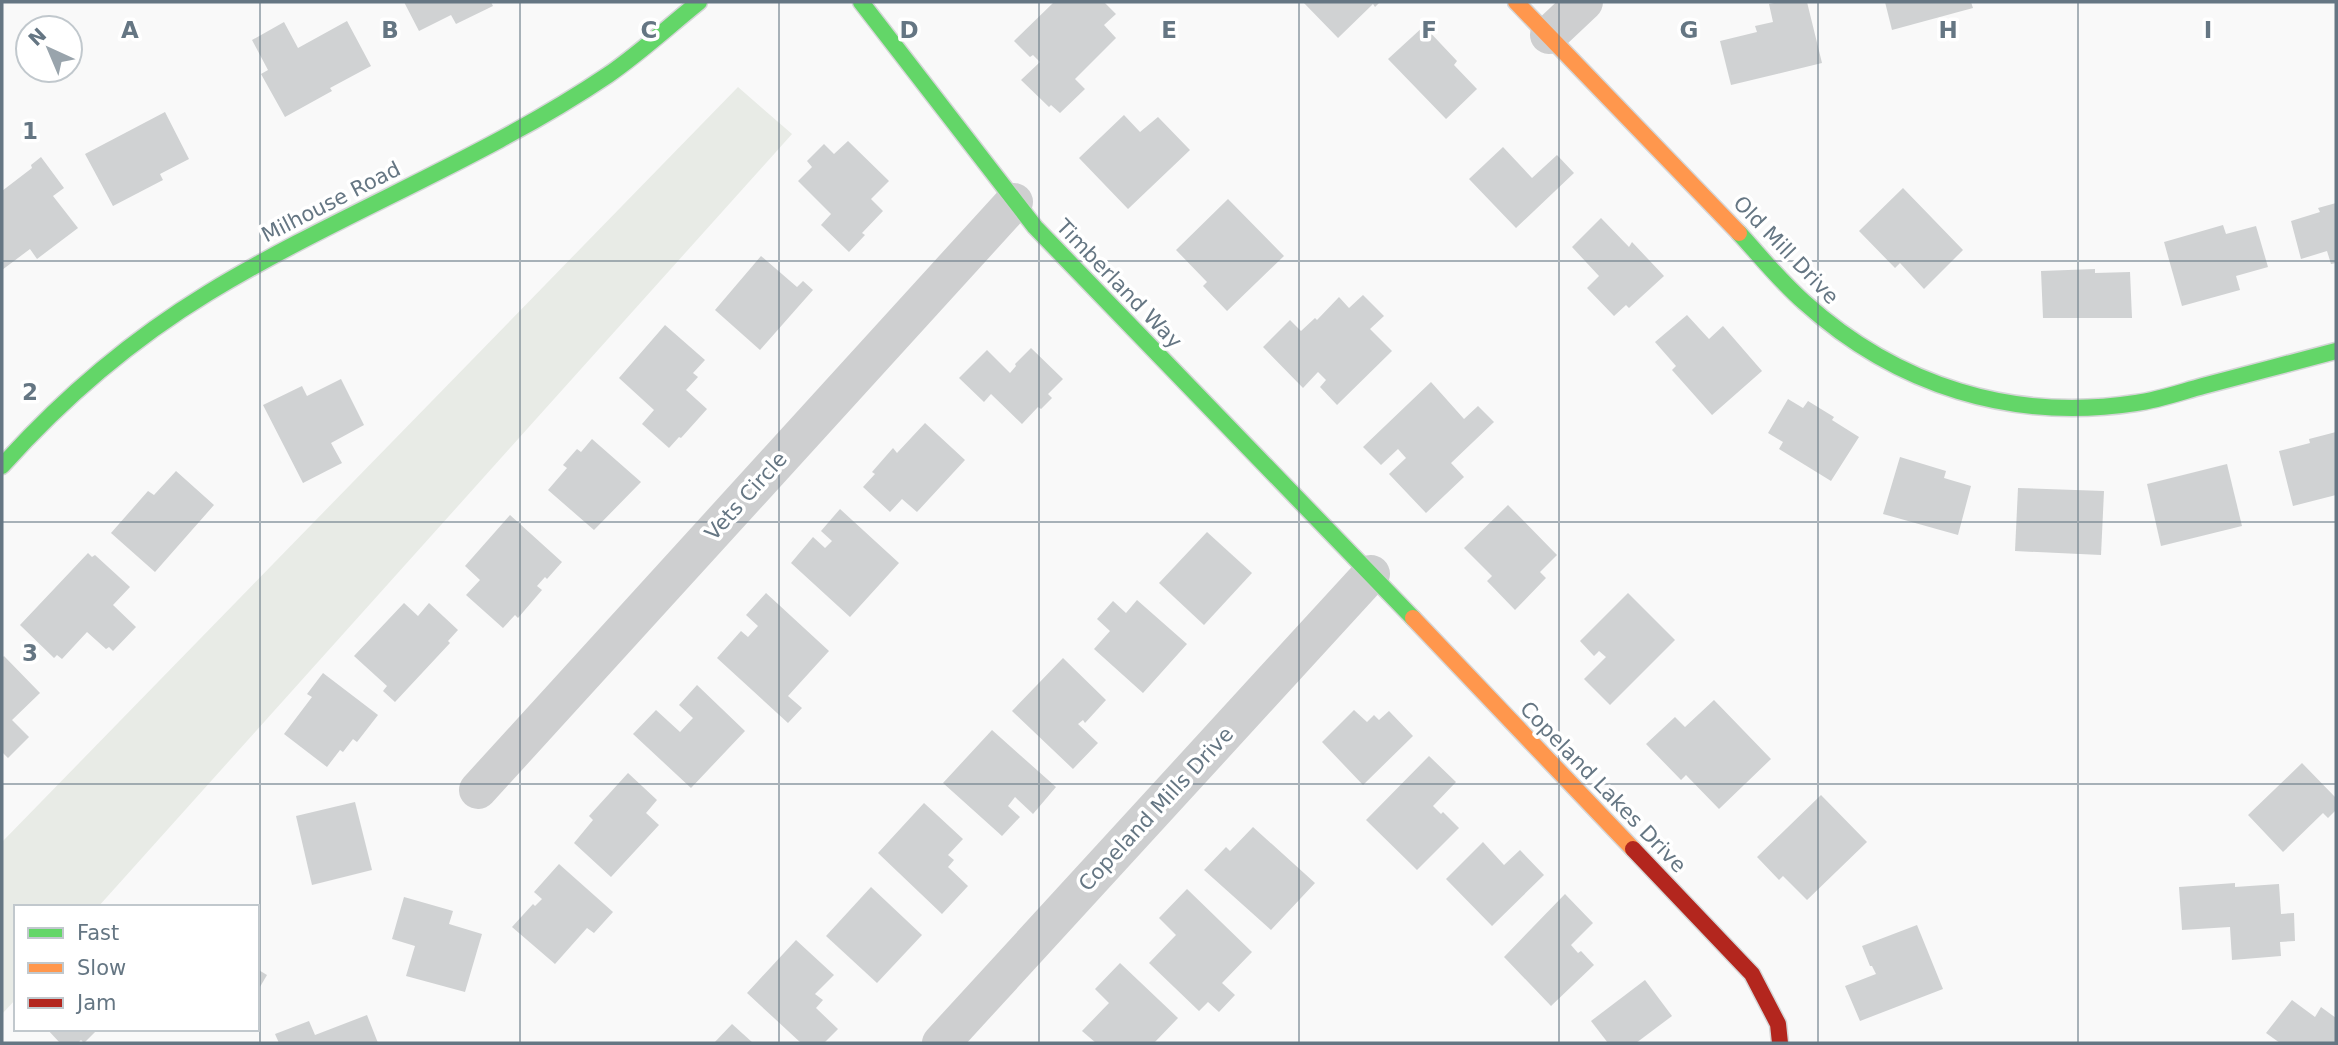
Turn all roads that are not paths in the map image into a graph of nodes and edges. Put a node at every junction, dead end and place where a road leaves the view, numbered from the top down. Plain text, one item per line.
1 (699, 2) edge
2 (861, 2) edge
3 (1516, 2) edge
4 (1584, 2) edge
5 (1549, 35) junction
6 (1014, 202) junction
7 (2336, 351) edge
8 (2, 466) edge
9 (1371, 574) junction
10 (478, 790) dead end
11 (941, 1043) edge
12 (1780, 1043) edge

1 - 8 street, Milhouse Road
2 - 6 street, Timberland Way
3 - 5 street, Old Mill Drive
4 - 5 street
5 - 7 street, Old Mill Drive
6 - 9 street, Timberland Way
6 - 10 street, Vets Circle
9 - 11 street, Copeland Mills Drive
9 - 12 street, Copeland Lakes Drive

